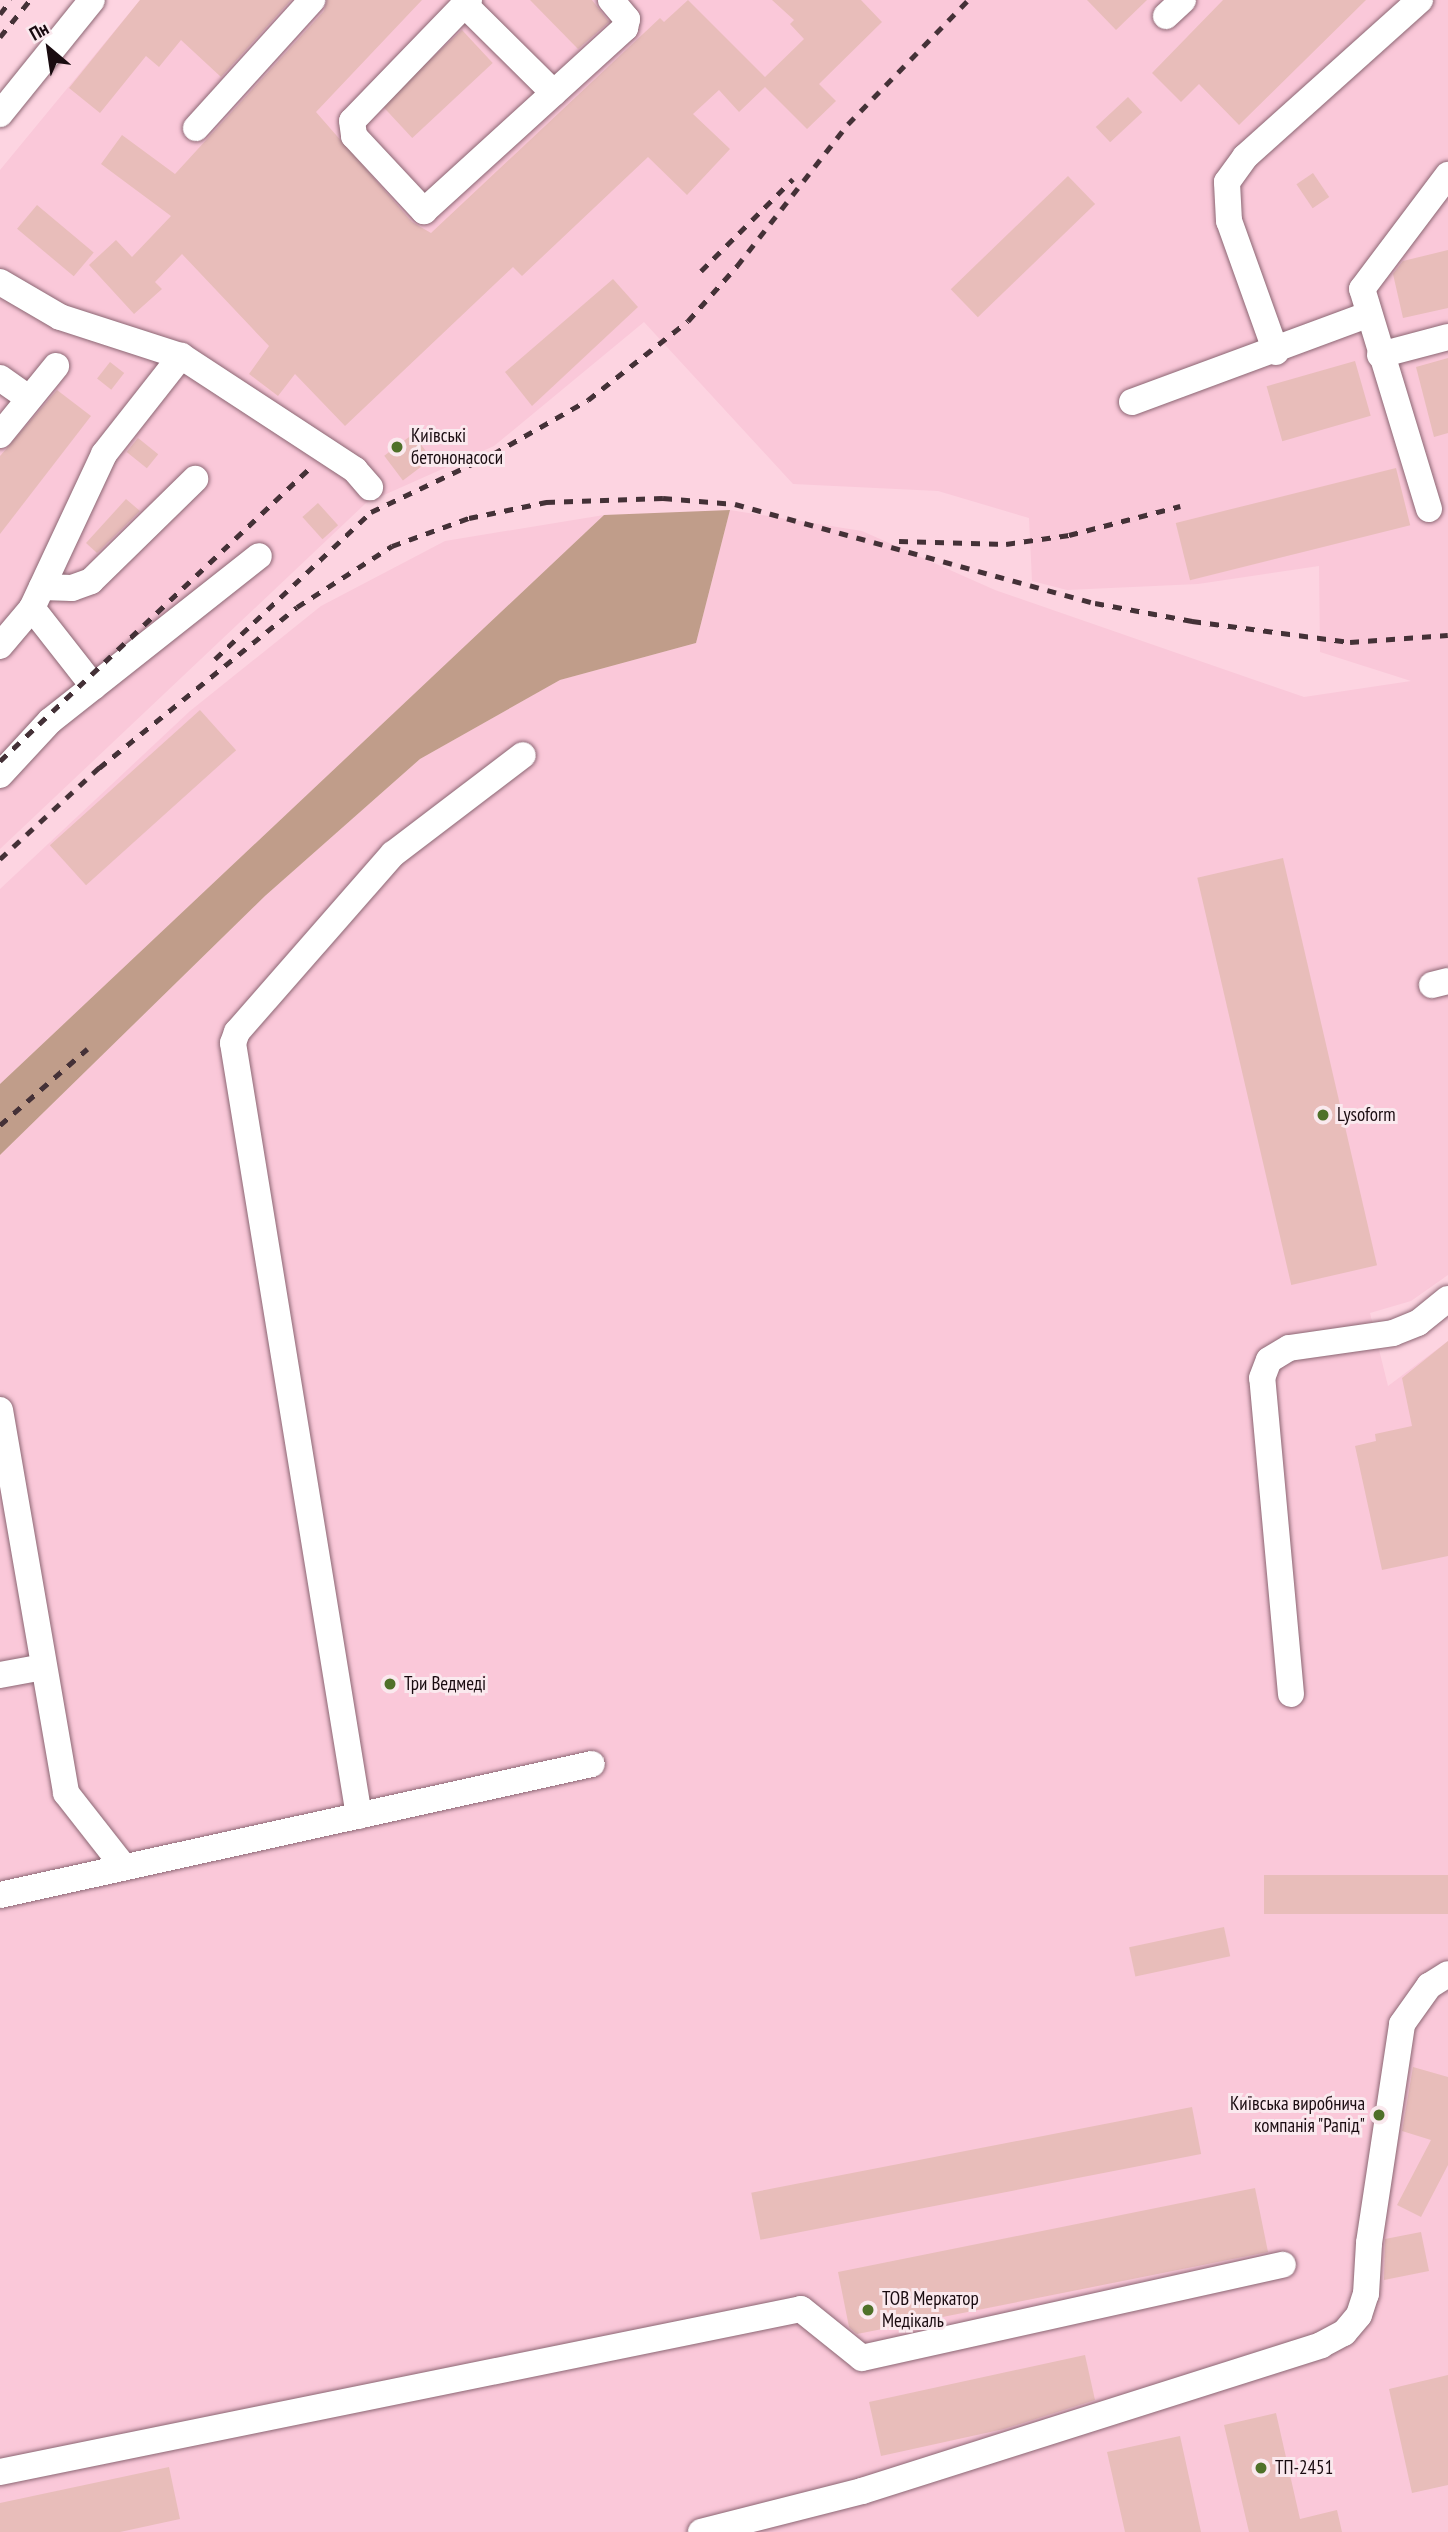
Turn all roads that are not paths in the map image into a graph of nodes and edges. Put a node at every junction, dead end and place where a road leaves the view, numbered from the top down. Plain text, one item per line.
1 (92, 0) edge
2 (312, 0) edge
3 (611, 0) edge
4 (1420, 0) edge
5 (467, 3) edge
6 (554, 93) junction
7 (0, 114) edge
8 (196, 128) dead end
9 (1448, 175) edge
10 (0, 282) edge
11 (1367, 315) junction
12 (1448, 337) edge
13 (1276, 352) junction
14 (1380, 355) junction
15 (181, 356) junction
16 (55, 366) dead end
17 (0, 378) edge
18 (29, 398) junction
19 (1132, 402) dead end
20 (0, 435) edge
21 (195, 479) dead end
22 (370, 486) dead end
23 (1429, 509) dead end
24 (259, 556) dead end
25 (37, 597) junction
26 (0, 646) edge
27 (94, 687) junction
28 (523, 755) dead end
29 (0, 775) edge
30 (1448, 1299) edge
31 (0, 1410) edge
32 (43, 1667) junction
33 (0, 1675) edge
34 (1290, 1694) dead end
35 (592, 1764) dead end
36 (359, 1816) junction
37 (124, 1867) junction
38 (0, 1895) edge
39 (1448, 1974) edge
40 (1283, 2265) dead end
41 (0, 2472) edge
42 (701, 2532) edge

1 - 7 lane
2 - 8 lane
3 - 6 lane
4 - 13 lane
5 - 6 lane
5 - 6 lane
9 - 11 lane
10 - 15 lane
11 - 13 lane
11 - 14 lane
12 - 14 lane
13 - 19 lane
14 - 23 lane
15 - 22 lane
15 - 25 lane
16 - 18 lane
17 - 18 lane
18 - 20 lane
21 - 25 lane
24 - 27 lane
25 - 26 lane
25 - 27 lane
27 - 29 lane
28 - 36 lane
30 - 34 lane
31 - 32 lane
32 - 33 lane
32 - 37 lane
35 - 36 lane
36 - 37 lane
37 - 38 lane
39 - 42 lane
40 - 41 lane

